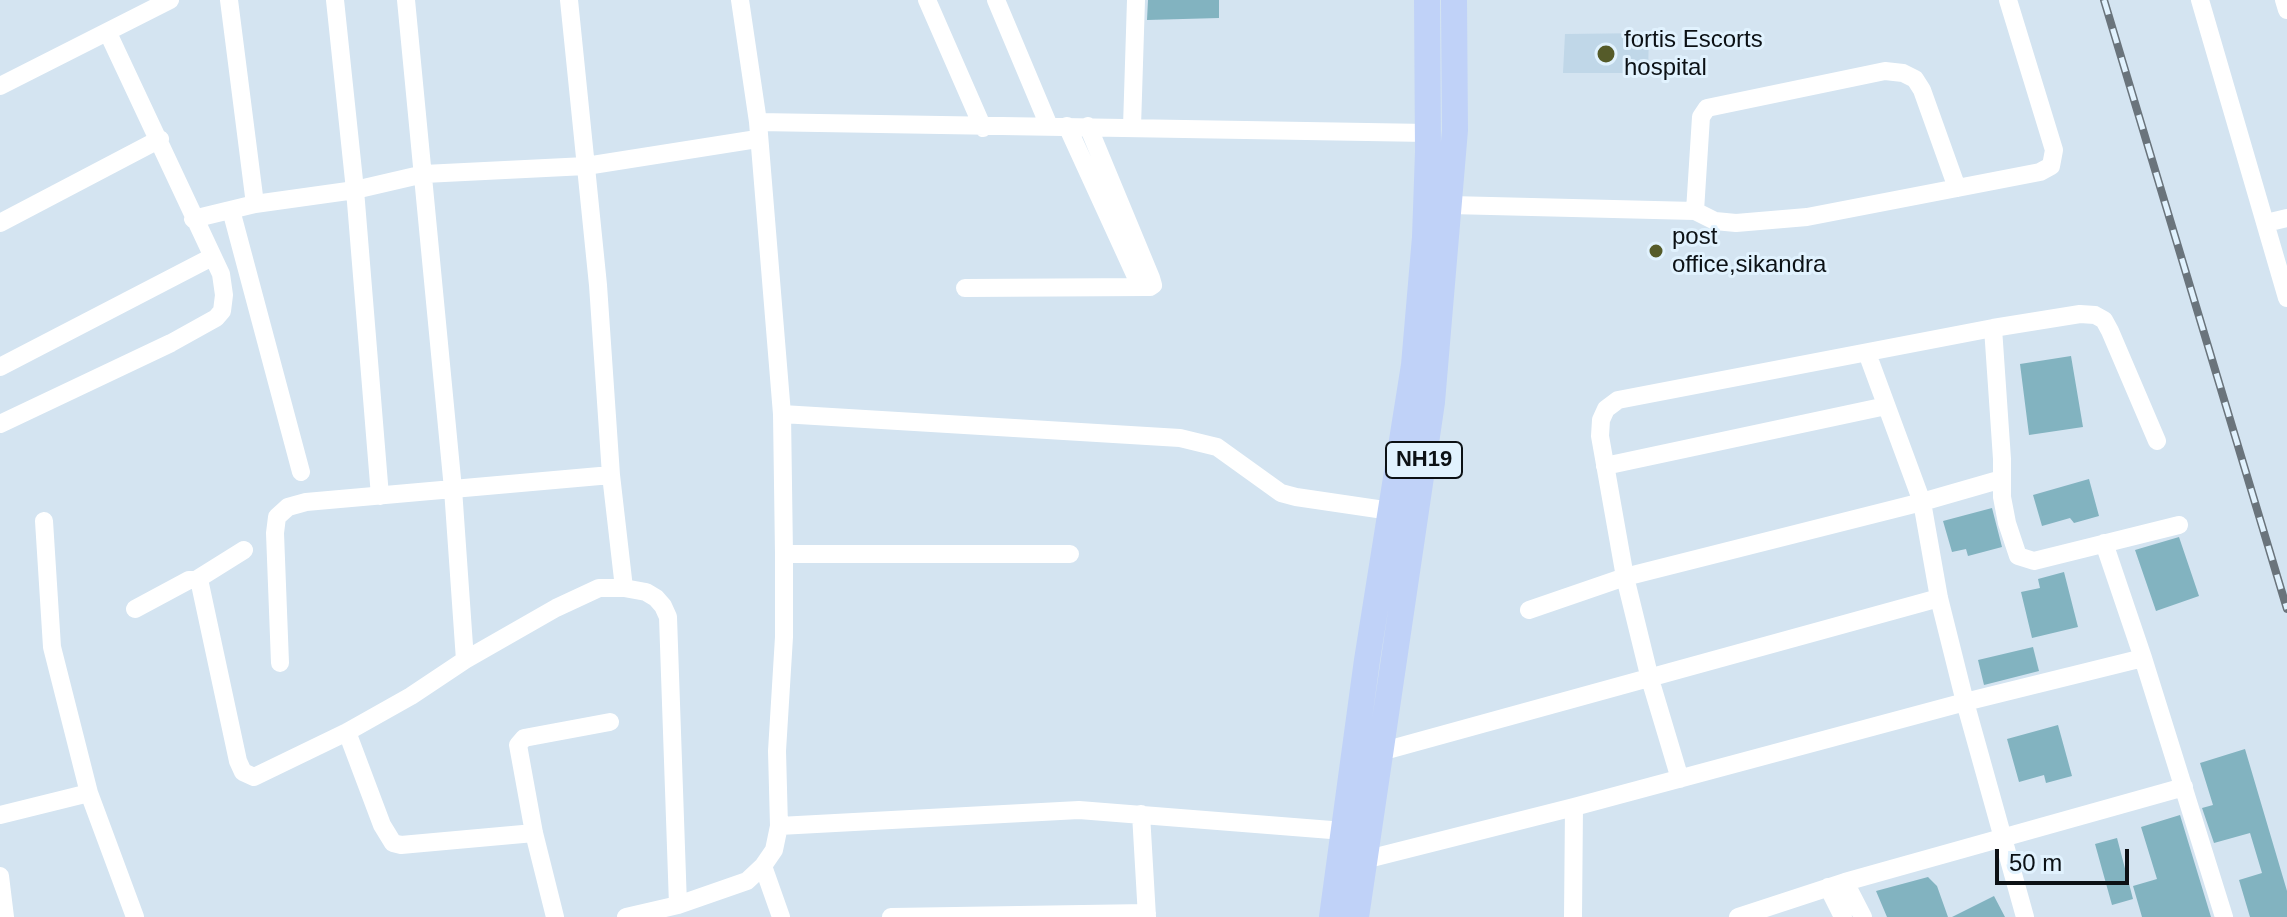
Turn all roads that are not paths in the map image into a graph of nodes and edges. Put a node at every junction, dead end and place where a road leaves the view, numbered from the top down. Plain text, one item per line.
1 (170, 0) edge
2 (229, 0) edge
3 (335, 0) edge
4 (406, 0) edge
5 (569, 0) edge
6 (740, 0) edge
7 (927, 0) edge
8 (996, 0) edge
9 (1136, 0) edge
10 (1427, 0) edge
11 (1454, 0) edge
12 (2008, 0) edge
13 (2200, 0) edge
14 (2284, 0) edge
15 (2287, 10) edge
16 (108, 33) junction
17 (0, 86) edge
18 (1058, 126) junction
19 (1088, 126) junction
20 (1132, 127) junction
21 (983, 128) junction
22 (758, 130) junction
23 (1428, 133) junction
24 (160, 139) junction
25 (586, 166) junction
26 (424, 174) junction
27 (1957, 188) junction
28 (355, 190) junction
29 (255, 204) junction
30 (1450, 205) junction
31 (231, 210) junction
32 (1695, 211) junction
33 (2287, 218) edge
34 (193, 219) junction
35 (0, 223) edge
36 (2266, 223) junction
37 (212, 257) junction
38 (1147, 287) junction
39 (965, 288) dead end
40 (2287, 298) edge
41 (1993, 328) junction
42 (1867, 353) junction
43 (0, 367) edge
44 (1886, 406) junction
45 (782, 414) junction
46 (0, 424) edge
47 (2157, 441) dead end
48 (1605, 466) junction
49 (301, 472) dead end
50 (611, 475) junction
51 (2002, 479) junction
52 (453, 489) junction
53 (380, 496) junction
54 (1922, 502) junction
55 (1391, 511) junction
56 (44, 521) dead end
57 (2179, 525) dead end
58 (2104, 543) junction
59 (244, 550) dead end
60 (784, 554) junction
61 (1070, 554) dead end
62 (1625, 577) junction
63 (196, 580) junction
64 (624, 588) junction
65 (1939, 598) junction
66 (135, 609) dead end
67 (1529, 610) dead end
68 (2143, 658) junction
69 (465, 660) junction
70 (280, 663) dead end
71 (1650, 679) junction
72 (1965, 702) junction
73 (610, 722) dead end
74 (347, 732) junction
75 (1380, 752) junction
76 (1680, 779) junction
77 (2184, 787) junction
78 (89, 793) junction
79 (1574, 807) junction
80 (1141, 814) junction
81 (0, 815) edge
82 (779, 826) junction
83 (1344, 831) junction
84 (534, 833) junction
85 (2002, 838) junction
86 (1364, 860) junction
87 (763, 866) junction
88 (0, 876) edge
89 (1836, 884) junction
90 (678, 905) junction
91 (1147, 915) edge
92 (5, 917) edge
93 (135, 917) edge
94 (555, 917) edge
95 (626, 917) edge
96 (781, 917) edge
97 (891, 917) edge
98 (1332, 917) edge
99 (1356, 917) edge
100 (1573, 917) edge
101 (1738, 917) edge
102 (1843, 917) edge
103 (1863, 917) edge
104 (2025, 917) edge
105 (2224, 917) edge

1 - 16 street
2 - 29 street
3 - 28 street
4 - 26 street
5 - 25 street
6 - 22 street
7 - 21 street
8 - 18 street
9 - 20 street
10 - 23 highway, NH19
11 - 30 highway, NH19
12 - 27 street
13 - 36 street
14 - 15 street
16 - 17 street
16 - 24 street
18 - 19 street
18 - 21 street
18 - 38 street
19 - 20 street
19 - 38 street
20 - 23 street
21 - 22 street
22 - 25 street
22 - 45 street
23 - 55 highway, NH19
24 - 34 street
24 - 35 street
25 - 26 street
25 - 50 street
26 - 28 street
26 - 52 street
27 - 32 street
27 - 32 street
28 - 29 street
28 - 53 street
29 - 31 street
30 - 32 street
30 - 75 highway, NH19
31 - 34 street
31 - 49 street
33 - 36 street
34 - 37 street
36 - 40 street
37 - 43 street
37 - 46 street
38 - 39 street
41 - 42 street
41 - 47 street
41 - 51 street
42 - 44 street
42 - 48 street
44 - 48 street
44 - 54 street
45 - 55 street
45 - 60 street
48 - 62 street
50 - 52 street
50 - 64 street
51 - 54 street
51 - 58 street
52 - 53 street
52 - 69 street
53 - 70 street
54 - 62 street
54 - 65 street
55 - 83 highway, NH19
56 - 78 street
57 - 58 street
58 - 68 street
59 - 63 street
60 - 61 street
60 - 82 street
62 - 67 street
62 - 71 street
63 - 66 street
63 - 74 street
64 - 69 street
64 - 90 street
65 - 71 street
65 - 72 street
68 - 72 street
68 - 77 street
69 - 74 street
71 - 75 street
71 - 76 street
72 - 76 street
72 - 85 street
73 - 84 street
74 - 84 street
75 - 86 highway, NH19
76 - 79 street
77 - 85 street
77 - 105 street
78 - 81 street
78 - 93 street
79 - 86 street
79 - 100 street
80 - 82 street
80 - 83 street
80 - 91 street
82 - 87 street
83 - 98 highway, NH19
84 - 94 street
85 - 89 street
85 - 104 street
86 - 99 highway, NH19
87 - 90 street
87 - 96 street
88 - 92 street
89 - 101 street
89 - 102 street
89 - 103 street
90 - 95 street
91 - 97 street

